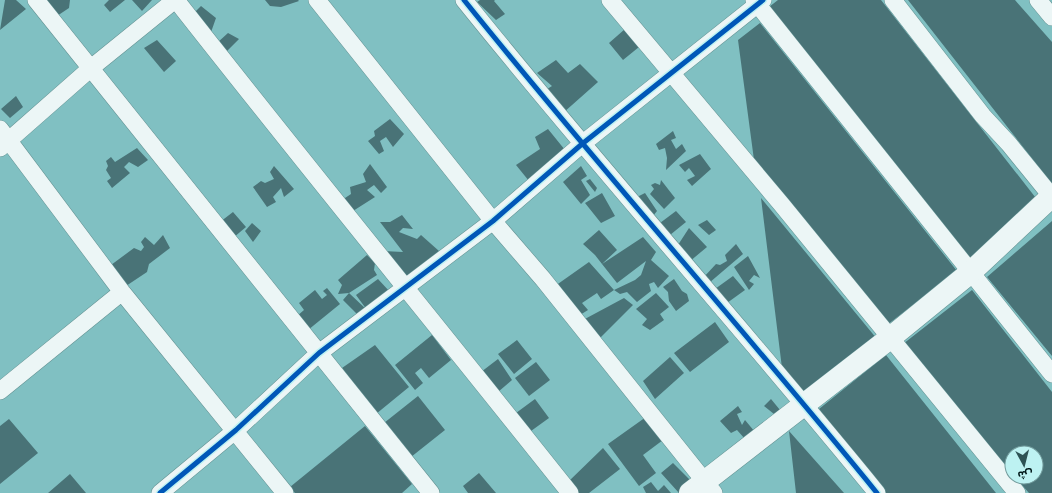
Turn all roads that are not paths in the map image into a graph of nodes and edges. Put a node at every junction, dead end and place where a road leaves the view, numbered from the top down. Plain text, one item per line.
1 (36, 0) edge
2 (175, 0) edge
3 (317, 0) edge
4 (464, 0) edge
5 (610, 0) edge
6 (893, 0) edge
7 (1038, 0) edge
8 (758, 2) edge
9 (1052, 17) edge
10 (91, 68) junction
11 (672, 73) junction
12 (3, 140) edge
13 (582, 144) junction
14 (1052, 196) edge
15 (492, 221) junction
16 (971, 272) junction
17 (406, 287) junction
18 (122, 292) junction
19 (890, 338) junction
20 (319, 352) junction
21 (1052, 374) edge
22 (0, 391) edge
23 (805, 404) junction
24 (236, 430) junction
25 (703, 489) edge
26 (160, 493) edge
27 (285, 493) edge
28 (431, 493) edge
29 (570, 493) edge
30 (877, 493) edge
31 (1017, 493) edge

1 - 10 street
2 - 10 street
2 - 17 street
3 - 15 street
4 - 13 street
5 - 11 street
6 - 14 street
7 - 9 street
8 - 11 street
8 - 16 street
10 - 12 street
10 - 20 street
11 - 13 street
11 - 19 street
12 - 18 street
13 - 15 street
13 - 23 street
14 - 16 street
15 - 17 street
15 - 25 street
16 - 19 street
16 - 21 street
17 - 20 street
17 - 29 street
18 - 22 street
18 - 24 street
19 - 23 street
19 - 31 street
20 - 24 street
20 - 28 street
23 - 25 street
23 - 30 street
24 - 26 street
24 - 27 street

